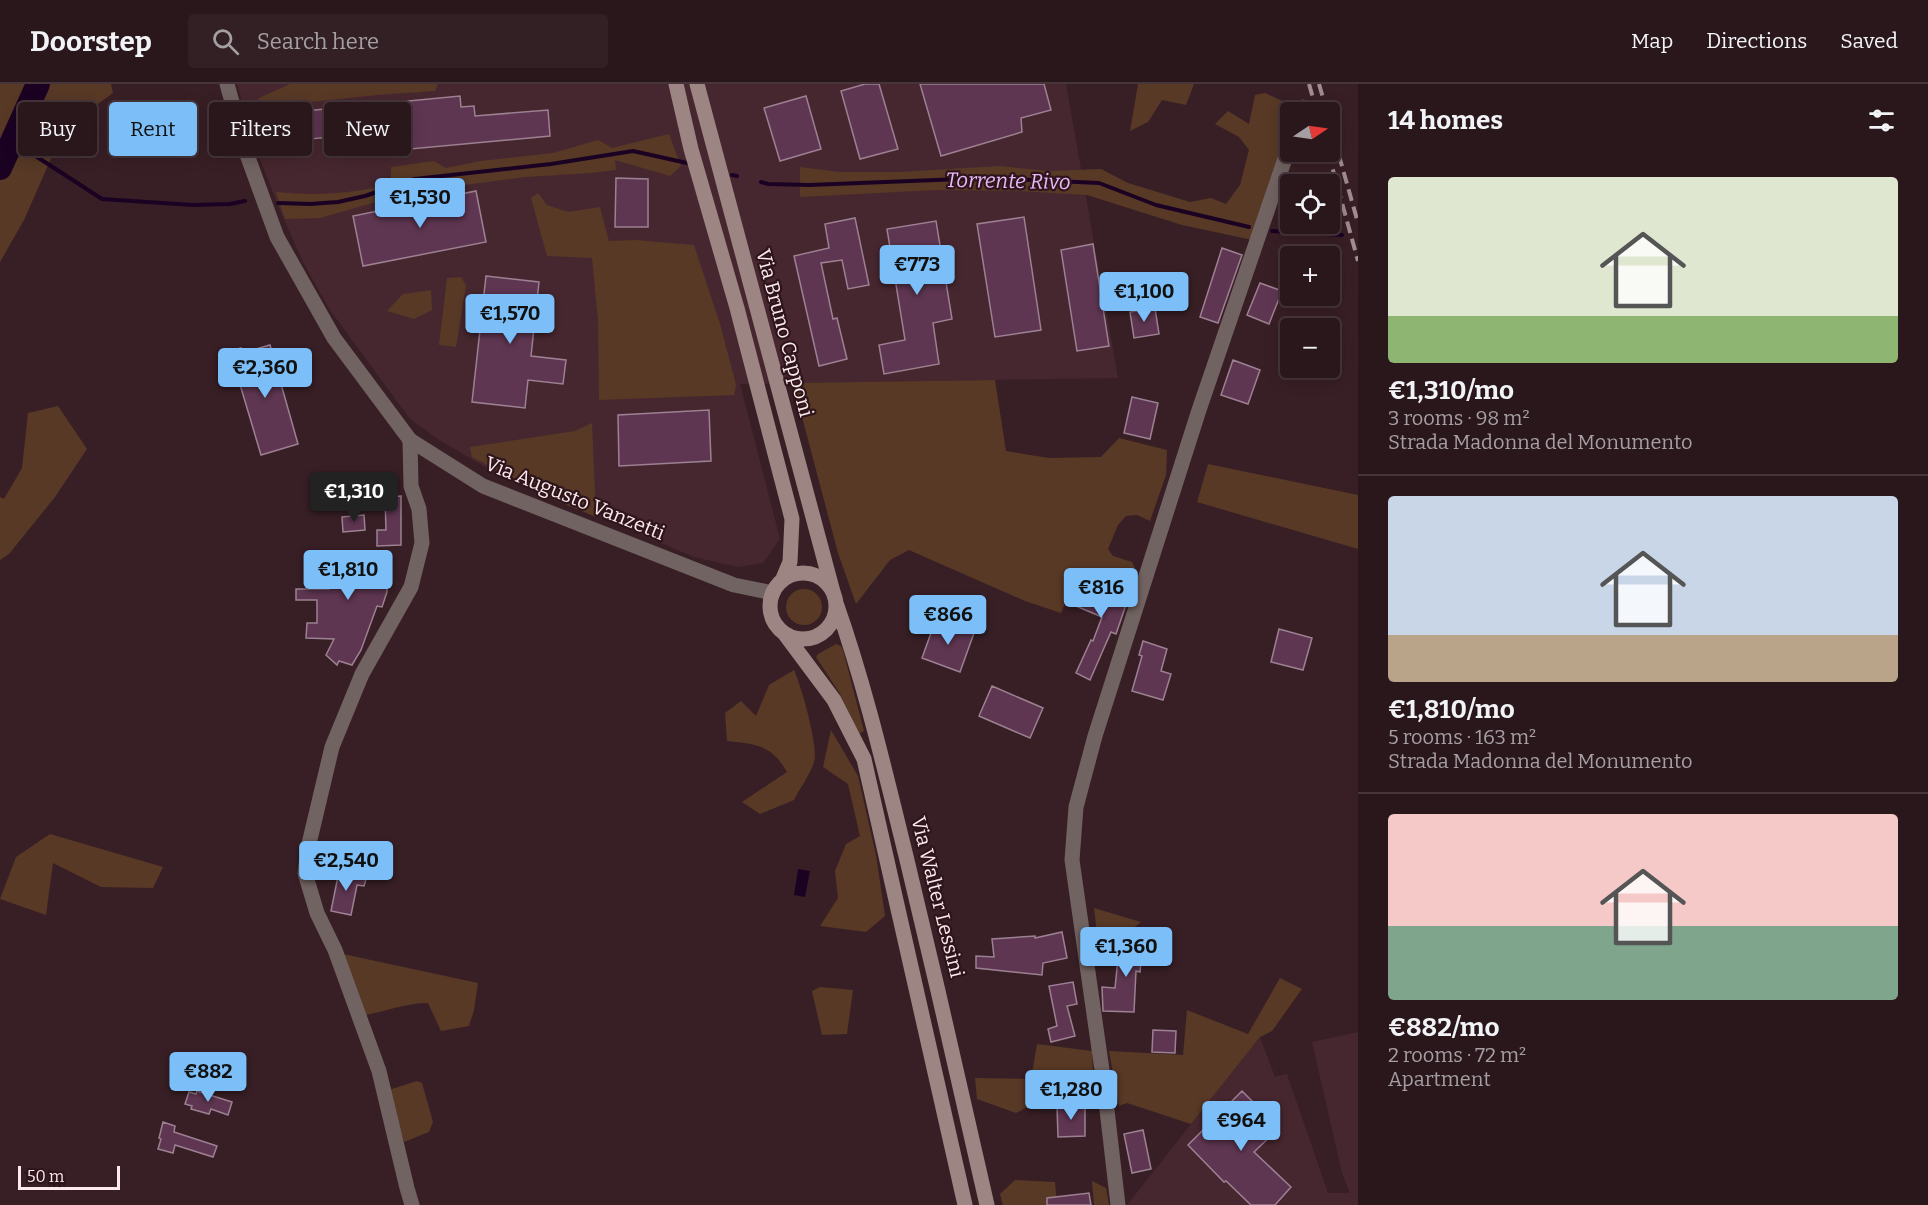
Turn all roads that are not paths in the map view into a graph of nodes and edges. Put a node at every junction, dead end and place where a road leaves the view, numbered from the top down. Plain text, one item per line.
1 (227, 84) edge
2 (676, 84) edge
3 (697, 84) edge
4 (1284, 162) edge
5 (410, 440) junction
6 (777, 587) junction
7 (834, 598) junction
8 (784, 633) junction
9 (412, 1205) edge
10 (965, 1205) edge
11 (987, 1205) edge
12 (1118, 1205) edge

1 - 5 street, Via Augusto Vanzetti
2 - 6 main road, Via Bruno Capponi
3 - 7 main road, Via Bruno Capponi
4 - 12 street
5 - 6 street, Via Augusto Vanzetti
5 - 9 street
6 - 7 main road
6 - 8 main road
7 - 8 main road
7 - 11 main road, Via Walter Lessini
8 - 10 main road, Via Walter Lessini

